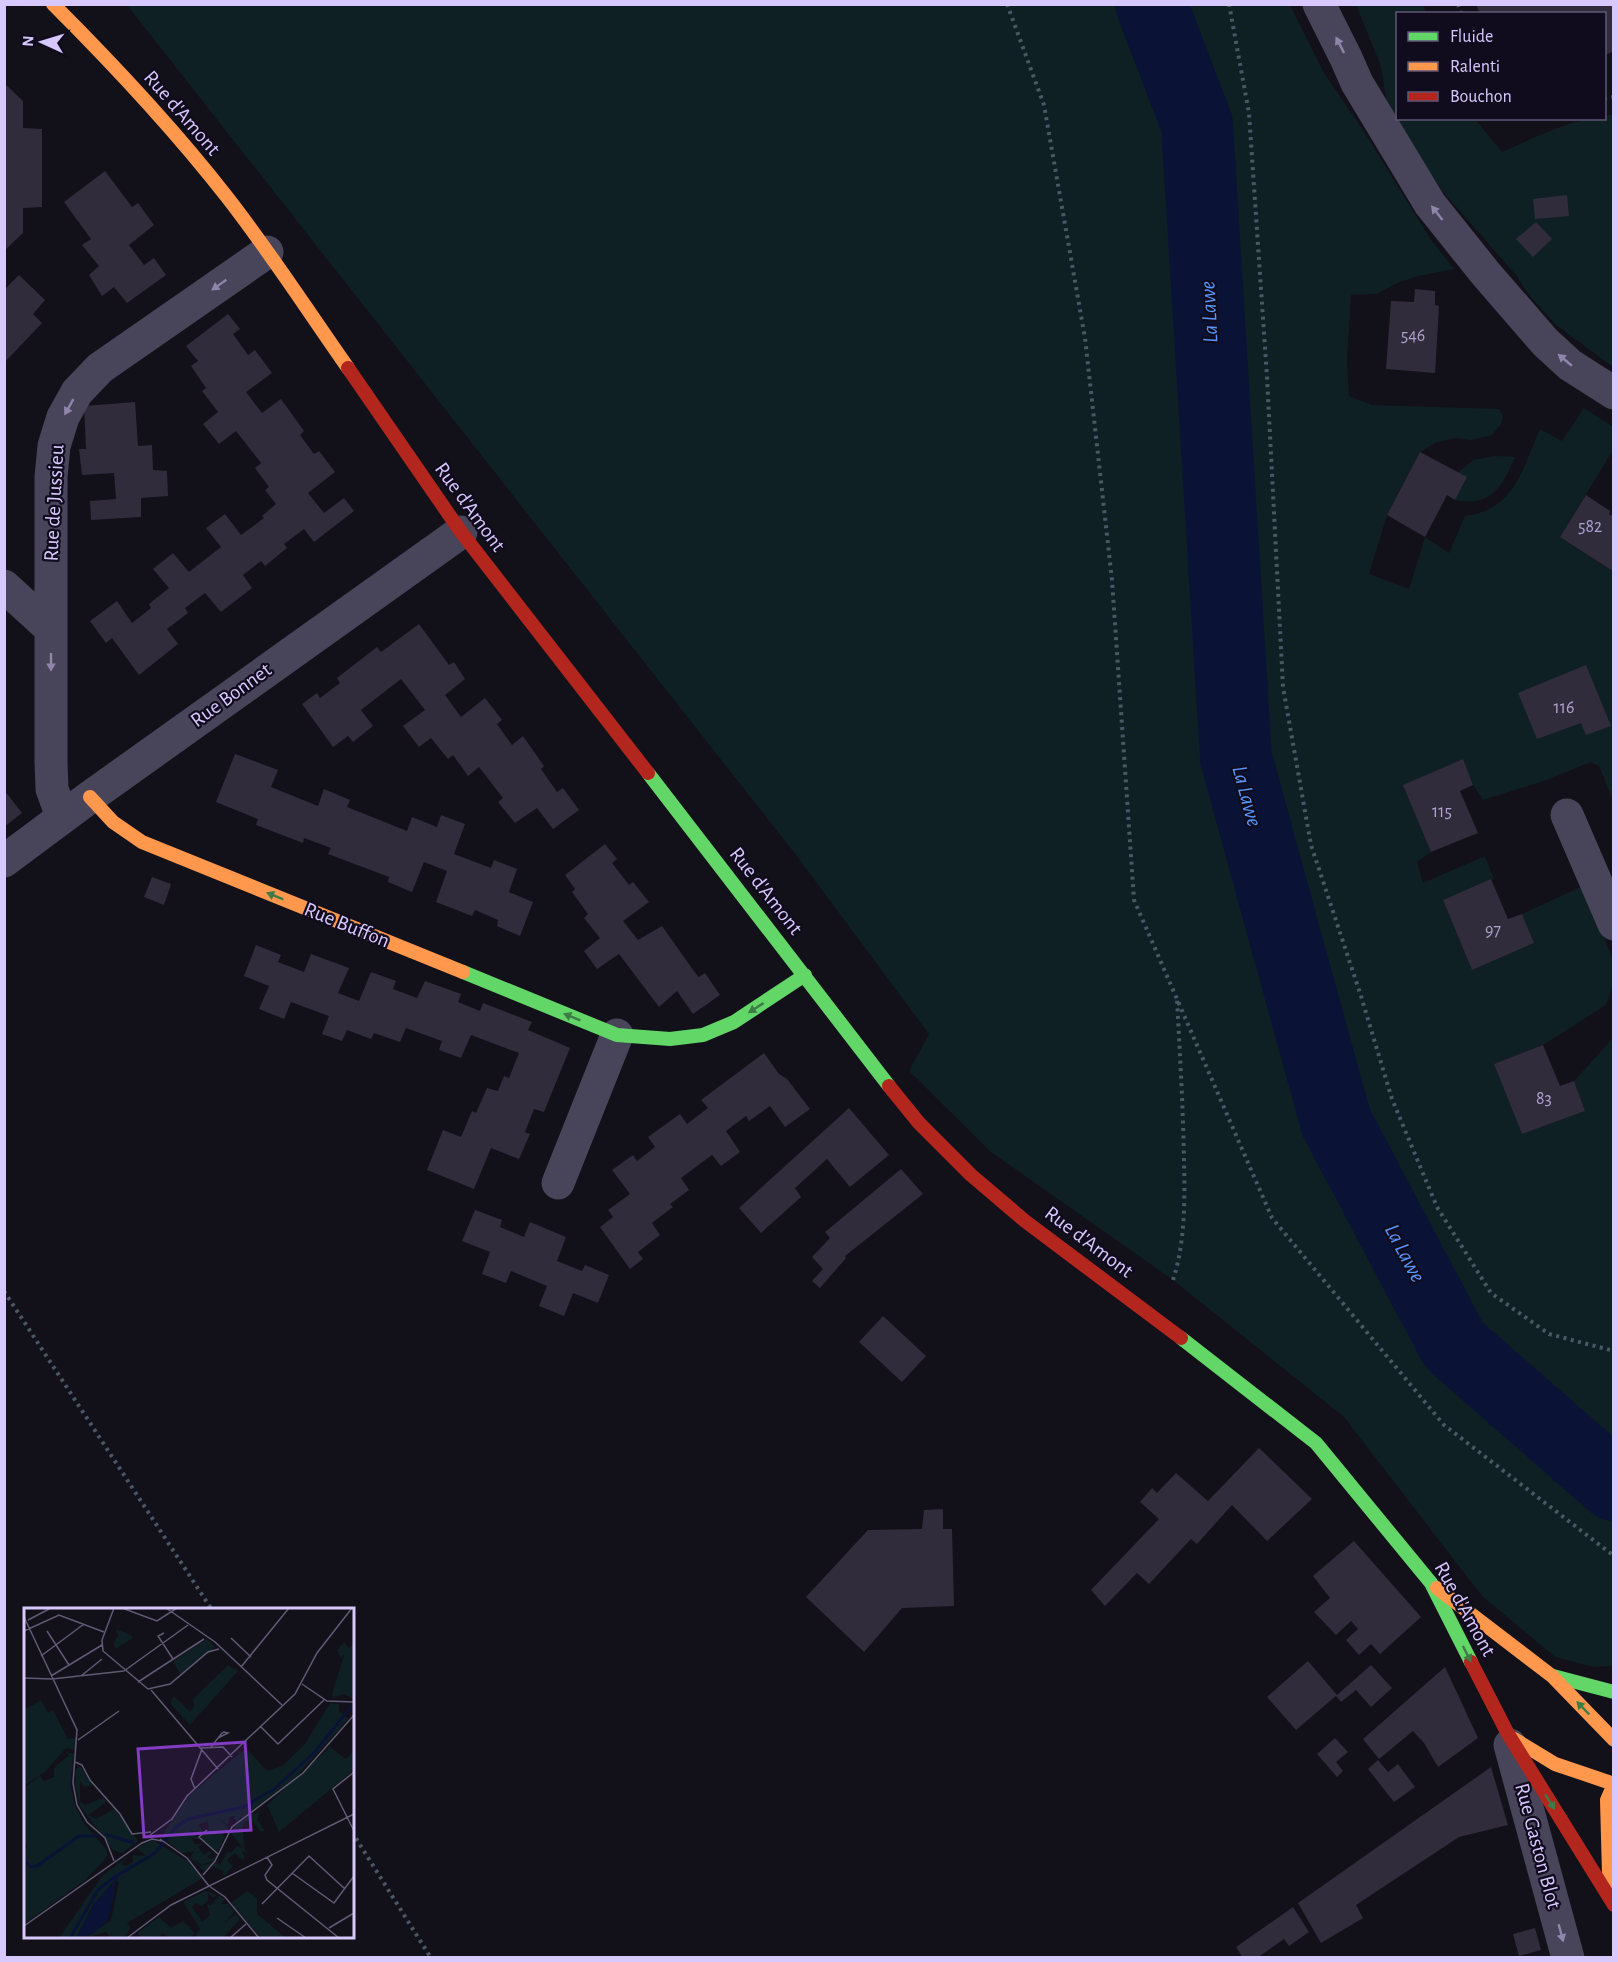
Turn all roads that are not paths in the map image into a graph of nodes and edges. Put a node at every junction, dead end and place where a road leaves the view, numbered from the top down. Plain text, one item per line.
1 (53, 4) edge
2 (1319, 4) edge
3 (267, 252) junction
4 (1614, 393) edge
5 (461, 532) junction
6 (4, 586) edge
7 (51, 628) junction
8 (90, 796) junction
9 (1567, 815) dead end
10 (63, 817) junction
11 (4, 861) edge
12 (1614, 924) edge
13 (805, 975) junction
14 (617, 1035) junction
15 (558, 1183) dead end
16 (1431, 1583) junction
17 (1552, 1676) junction
18 (1614, 1692) edge
19 (1508, 1734) junction
20 (1614, 1740) edge
21 (1614, 1784) edge
22 (1614, 1885) edge
23 (1614, 1905) edge
24 (1568, 1958) edge

1 - 3 street, Rue d'Amont
4 -> 2 street
3 - 5 street, Rue d'Amont
3 -> 7 street, Rue de Jussieu
5 - 8 street, Rue Bonnet
5 - 13 street, Rue d'Amont
6 - 7 street
7 -> 10 street, Rue de Jussieu
8 - 10 street, Rue Bonnet
14 -> 8 street, Rue Buffon
9 - 12 street
10 - 11 street, Rue Bonnet
13 -> 14 street, Rue Buffon
13 - 16 street, Rue d'Amont
14 - 15 street
16 - 17 street
16 -> 19 street, Rue d'Amont
17 - 18 street
20 -> 17 street
19 - 21 street
19 -> 23 street, Rue d'Amont
19 -> 24 street, Rue Gaston Blot
21 - 22 street

